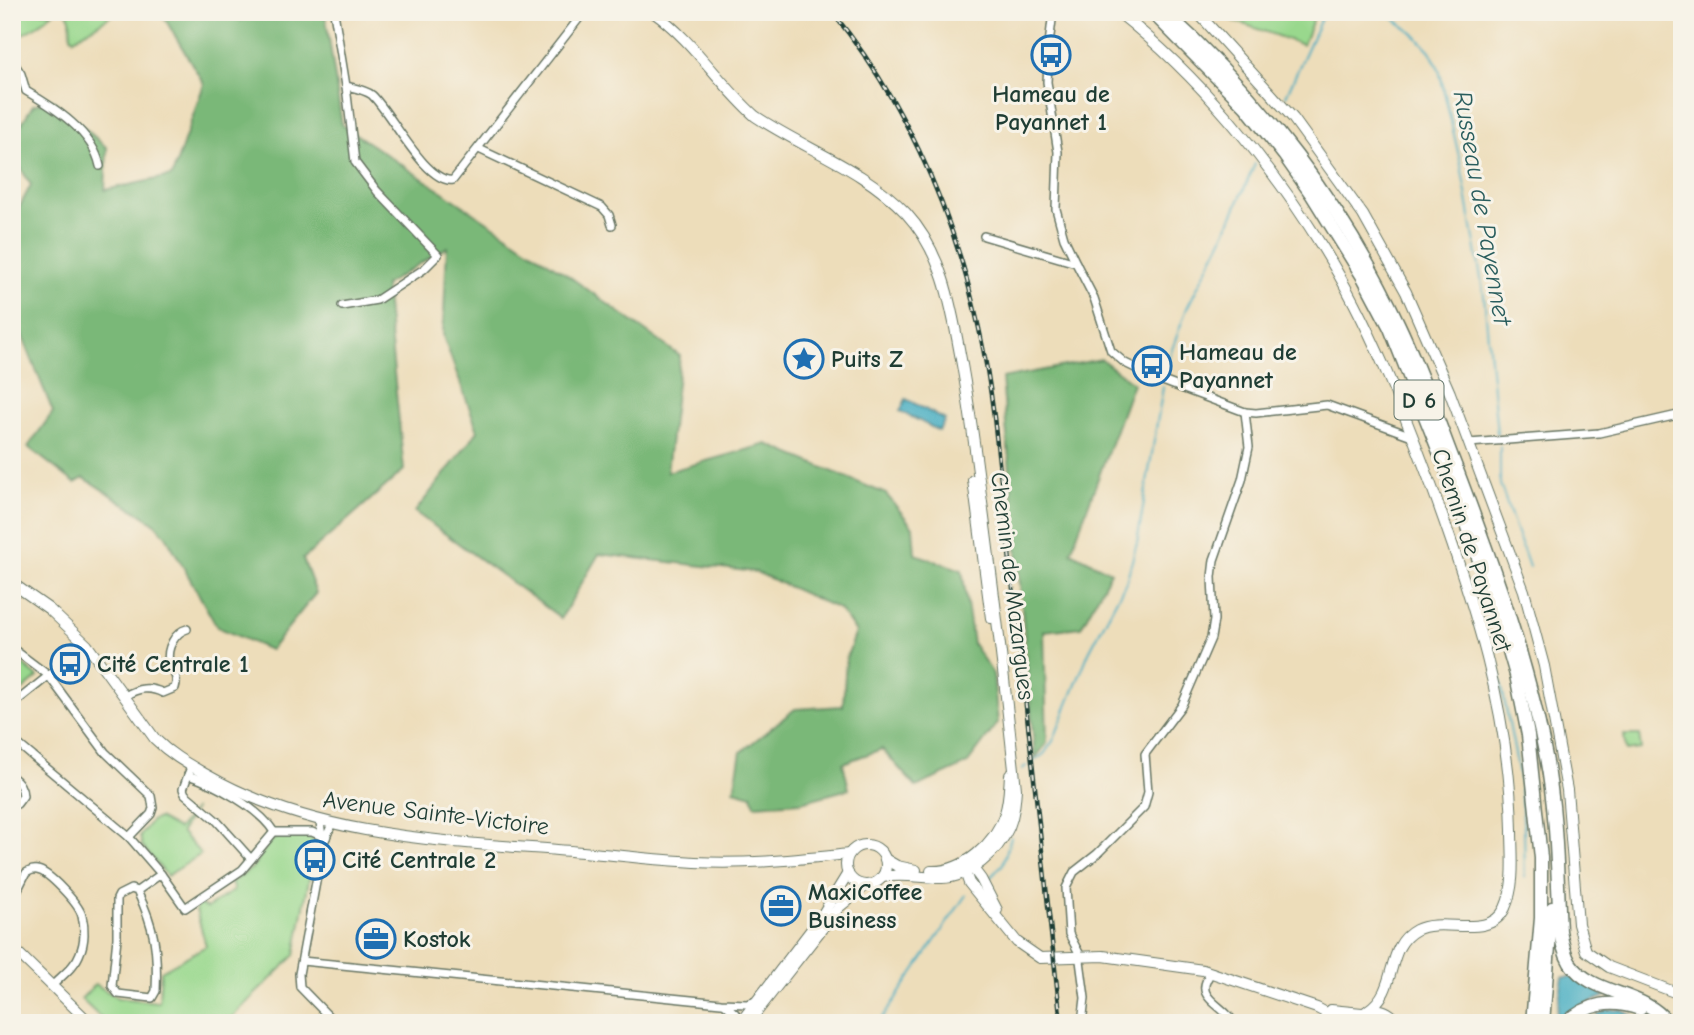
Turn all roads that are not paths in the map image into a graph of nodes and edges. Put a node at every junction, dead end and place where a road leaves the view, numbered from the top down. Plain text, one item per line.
1 (334, 12) edge
2 (584, 12) edge
3 (653, 12) edge
4 (1053, 12) edge
5 (1118, 12) edge
6 (1152, 12) edge
7 (1165, 12) edge
8 (1197, 12) edge
9 (12, 60) edge
10 (346, 86) junction
11 (479, 149) junction
12 (100, 166) dead end
13 (611, 225) dead end
14 (984, 236) dead end
15 (1076, 263) junction
16 (342, 306) dead end
17 (1245, 412) junction
18 (1682, 414) edge
19 (1412, 436) junction
20 (1469, 443) junction
21 (12, 583) edge
22 (187, 629) dead end
23 (88, 645) junction
24 (12, 648) edge
25 (48, 676) junction
26 (1532, 691) junction
27 (125, 696) junction
28 (12, 705) edge
29 (13, 740) edge
30 (190, 771) junction
31 (12, 777) edge
32 (17, 804) dead end
33 (320, 822) junction
34 (332, 824) junction
35 (274, 832) junction
36 (130, 836) junction
37 (324, 840) junction
38 (1541, 858) junction
39 (251, 859) junction
40 (885, 859) junction
41 (848, 863) junction
42 (968, 867) junction
43 (161, 874) junction
44 (882, 877) junction
45 (866, 885) junction
46 (137, 891) junction
47 (12, 901) edge
48 (12, 947) edge
49 (1080, 956) junction
50 (302, 961) junction
51 (1212, 972) junction
52 (43, 976) junction
53 (55, 983) junction
54 (1387, 987) junction
55 (1682, 995) edge
56 (757, 1001) junction
57 (721, 1003) junction
58 (1317, 1007) junction
59 (1365, 1011) junction
60 (1396, 1021) edge
61 (90, 1023) edge
62 (97, 1023) edge
63 (335, 1023) edge
64 (739, 1023) edge
65 (748, 1023) edge
66 (1082, 1023) edge
67 (1234, 1023) edge
68 (1345, 1023) edge
69 (1353, 1023) edge
70 (1526, 1023) edge
71 (1532, 1023) edge
72 (1543, 1023) edge
73 (1566, 1023) edge
74 (1658, 1023) edge
75 (1668, 1023) edge

1 - 10 street
2 - 11 street
3 - 42 street, Chemin de Mazargues
4 - 15 street
5 - 19 street, Chemin de Payannet
6 - 38 highway, D 6
7 - 26 highway, D 6
8 - 20 street
9 - 12 street
10 - 11 street
10 - 16 street
11 - 13 street
14 - 15 street
15 - 17 street
17 - 19 street
17 - 49 street
18 - 20 street
19 - 54 street, Chemin de Payannet
20 - 55 street
21 - 23 street, Avenue Sainte-Victoire
22 - 27 street
23 - 25 street
23 - 27 street, Avenue Sainte-Victoire
24 - 25 street
25 - 28 street
25 - 36 street
26 - 72 highway, D 6
26 - 75 highway
27 - 30 street, Avenue Sainte-Victoire
29 - 36 street
30 - 33 street, Avenue Sainte-Victoire
30 - 35 street
30 - 39 street
31 - 32 street
33 - 34 street, Avenue Sainte-Victoire
33 - 37 street
34 - 37 street
34 - 41 street, Avenue Sainte-Victoire
35 - 37 street
35 - 39 street
36 - 43 street
37 - 50 street
38 - 70 highway
38 - 71 highway, D 6
39 - 43 street
40 - 41 street
40 - 42 street
40 - 44 street
41 - 45 street
41 - 56 street
42 - 44 street
42 - 49 street
43 - 46 street
44 - 45 street
45 - 65 street
46 - 46 street
47 - 53 street
48 - 52 street
49 - 51 street
49 - 66 street
50 - 57 street
50 - 63 street
51 - 58 street
51 - 67 street
52 - 53 street
52 - 61 street
53 - 62 street
54 - 59 street, Chemin de Payannet
54 - 60 street
56 - 57 street
56 - 64 street
57 - 64 street
58 - 59 street
58 - 68 street
59 - 60 street
59 - 69 street, Chemin de Payannet
73 - 74 highway

